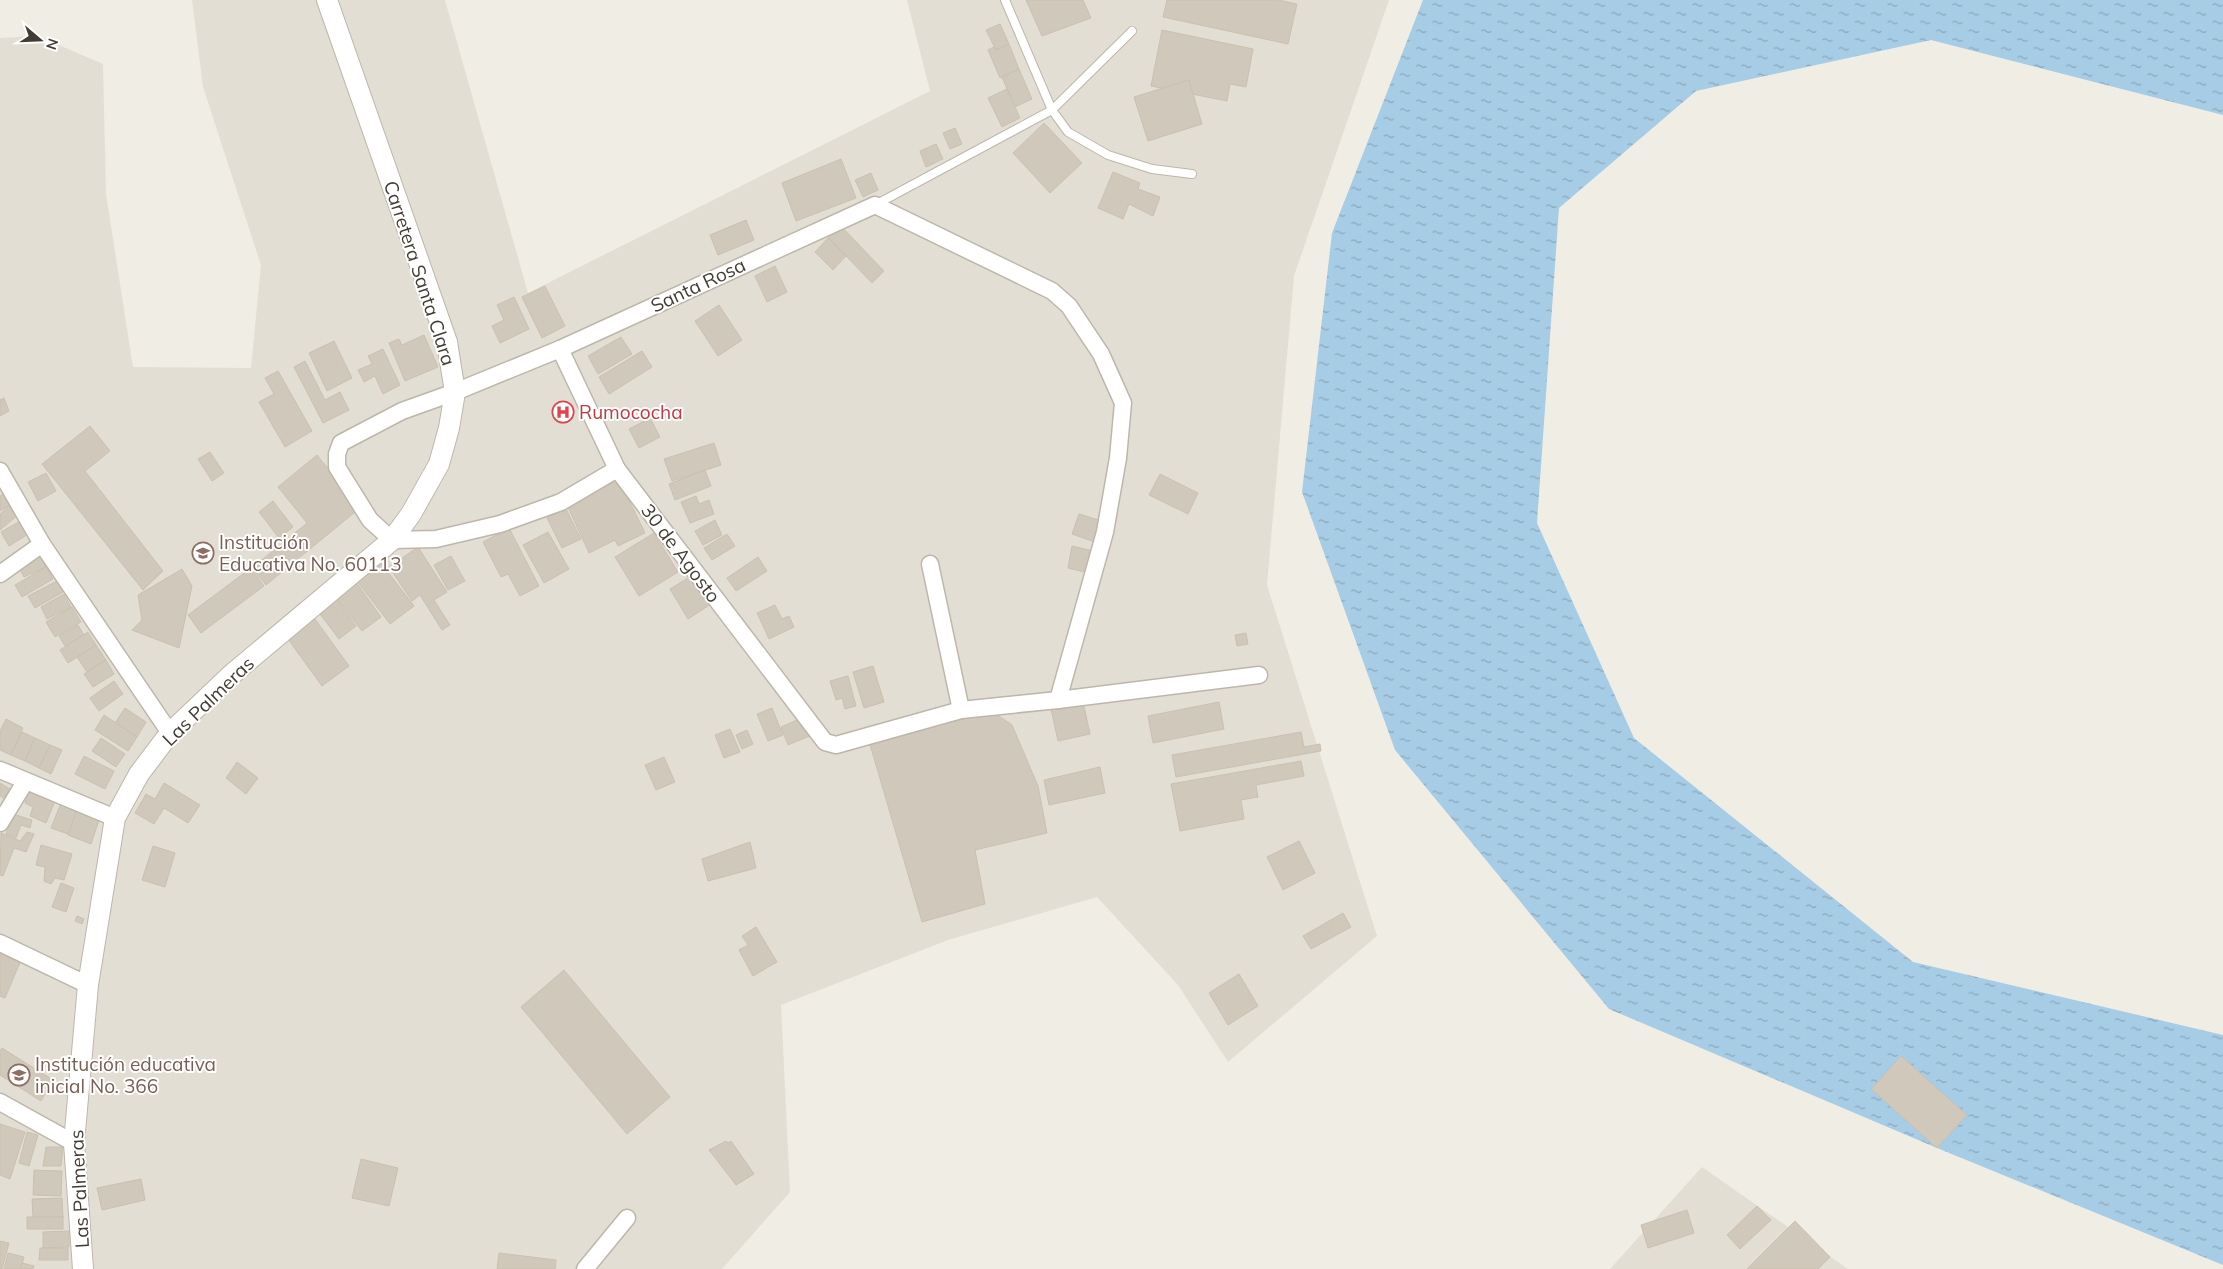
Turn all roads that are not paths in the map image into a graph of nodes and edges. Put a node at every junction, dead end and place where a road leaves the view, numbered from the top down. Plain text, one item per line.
1 (327, 0) edge
2 (1005, 0) edge
3 (1132, 31) dead end
4 (1052, 110) junction
5 (1192, 174) dead end
6 (875, 205) junction
7 (560, 349) junction
8 (455, 392) junction
9 (617, 470) junction
10 (0, 471) edge
11 (392, 540) junction
12 (42, 544) junction
13 (930, 564) dead end
14 (0, 574) edge
15 (1259, 675) dead end
16 (1058, 700) junction
17 (961, 710) junction
18 (170, 733) junction
19 (0, 770) edge
20 (25, 782) junction
21 (114, 818) junction
22 (0, 823) edge
23 (0, 944) edge
24 (88, 985) junction
25 (0, 1102) edge
26 (74, 1143) junction
27 (627, 1218) dead end
28 (84, 1269) edge
29 (585, 1269) edge

1 - 8 street, Carretera Santa Clara
2 - 4 lane
3 - 4 lane, Santa Rosa
4 - 5 lane
4 - 6 lane, Santa Rosa
6 - 7 street, Santa Rosa
6 - 16 street
7 - 8 street, Santa Rosa
7 - 9 street, 30 de Agosto
8 - 11 street, Carretera Santa Clara
8 - 11 street, Santa Rosa
9 - 11 street
9 - 17 street, 30 de Agosto
10 - 12 street
11 - 18 street, Las Palmeras
12 - 14 street
12 - 18 street
13 - 17 street
15 - 16 street
16 - 17 street
18 - 21 street, Las Palmeras
19 - 20 street
20 - 21 street
20 - 22 street
21 - 24 street, Las Palmeras
23 - 24 street
24 - 26 street, Las Palmeras
25 - 26 street
26 - 28 street, Las Palmeras
27 - 29 street

